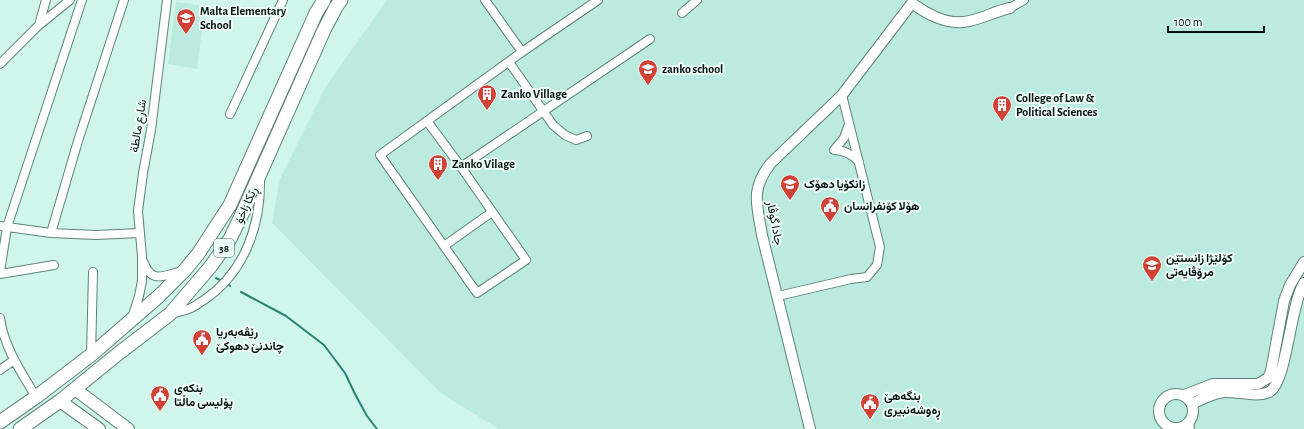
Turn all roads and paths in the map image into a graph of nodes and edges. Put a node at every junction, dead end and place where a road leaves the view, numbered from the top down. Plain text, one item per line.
1 (46, 0) edge
2 (70, 0) edge
3 (82, 0) edge
4 (124, 0) edge
5 (167, 0) edge
6 (283, 0) edge
7 (324, 0) edge
8 (341, 0) edge
9 (485, 0) edge
10 (598, 0) edge
11 (697, 0) edge
12 (1024, 0) edge
13 (913, 2) edge
14 (1010, 4) edge
15 (682, 13) dead end
16 (38, 26) junction
17 (650, 39) dead end
18 (522, 52) junction
19 (509, 62) junction
20 (0, 64) edge
21 (842, 95) junction
22 (543, 111) junction
23 (230, 114) dead end
24 (427, 120) junction
25 (849, 124) junction
26 (587, 136) dead end
27 (860, 162) junction
28 (461, 166) junction
29 (260, 173) junction
30 (230, 205) junction
31 (244, 212) junction
32 (492, 212) junction
33 (3, 227) edge
34 (51, 233) junction
35 (139, 233) junction
36 (444, 246) junction
37 (142, 256) junction
38 (1304, 262) edge
39 (54, 265) dead end
40 (184, 271) junction
41 (93, 272) dead end
42 (0, 273) edge
43 (1304, 283) edge
44 (778, 299) junction
45 (170, 314) junction
46 (0, 318) edge
47 (132, 320) junction
48 (91, 355) junction
49 (14, 360) junction
50 (0, 370) edge
51 (75, 389) junction
52 (1184, 395) junction
53 (36, 397) junction
54 (86, 397) junction
55 (60, 401) junction
56 (1192, 404) junction
57 (73, 410) junction
58 (0, 422) edge
59 (1189, 426) edge
60 (1172, 427) edge
61 (20, 429) edge
62 (99, 429) edge
63 (128, 429) edge
64 (810, 429) edge

1 - 16 street
2 - 16 street
3 - 33 street
4 - 34 street
5 - 35 street, شارع مالطة
6 - 23 street
7 - 30 highway, ڕێکا زاخۆ / 38
8 - 29 highway, ڕێکا زاخۆ / 38
9 - 18 street
10 - 18 street
11 - 15 street
12 - 14 street, جادا گوڤار
13 - 14 street, جادا گوڤار
13 - 21 street, جادا گوڤار
16 - 20 street
17 - 22 street
18 - 19 street
19 - 22 street
19 - 24 street
21 - 25 street
21 - 44 street, جادا گوڤار
22 - 26 street
22 - 28 street
24 - 28 street
24 - 36 street
25 - 27 street
25 - 27 street
27 - 44 street
28 - 32 street
29 - 31 highway, ڕێکا زاخۆ / 38
29 - 45 street
30 - 31 highway
30 - 40 highway, ڕێکا زاخۆ / 38
31 - 45 highway, ڕێکا زاخۆ / 38
32 - 36 street
32 - 36 street
33 - 34 street
33 - 42 street
34 - 35 street
35 - 37 street, شارع مالطة
37 - 40 street, شارع مالطة
37 - 47 street, شارع مالطة
38 - 52 street
39 - 42 street
40 - 47 highway, ڕێکا زاخۆ / 38
41 - 48 street
43 - 56 street
44 - 64 street, جادا گوڤار
45 - 51 highway, ڕێکا زاخۆ / 38
46 - 49 street
47 - 48 highway, ڕێکا زاخۆ / 38
48 - 53 highway, ڕێکا زاخۆ / 38
49 - 50 street
49 - 53 street
51 - 54 main road
51 - 55 highway, ڕێکا زاخۆ / 38
52 - 56 street
52 - 60 street
53 - 58 highway, ڕێکا زاخۆ / 38
54 - 57 main road
54 - 63 main road
55 - 57 main road
55 - 61 highway, ڕێکا زاخۆ / 38
56 - 59 street
57 - 62 main road
59 - 60 street

